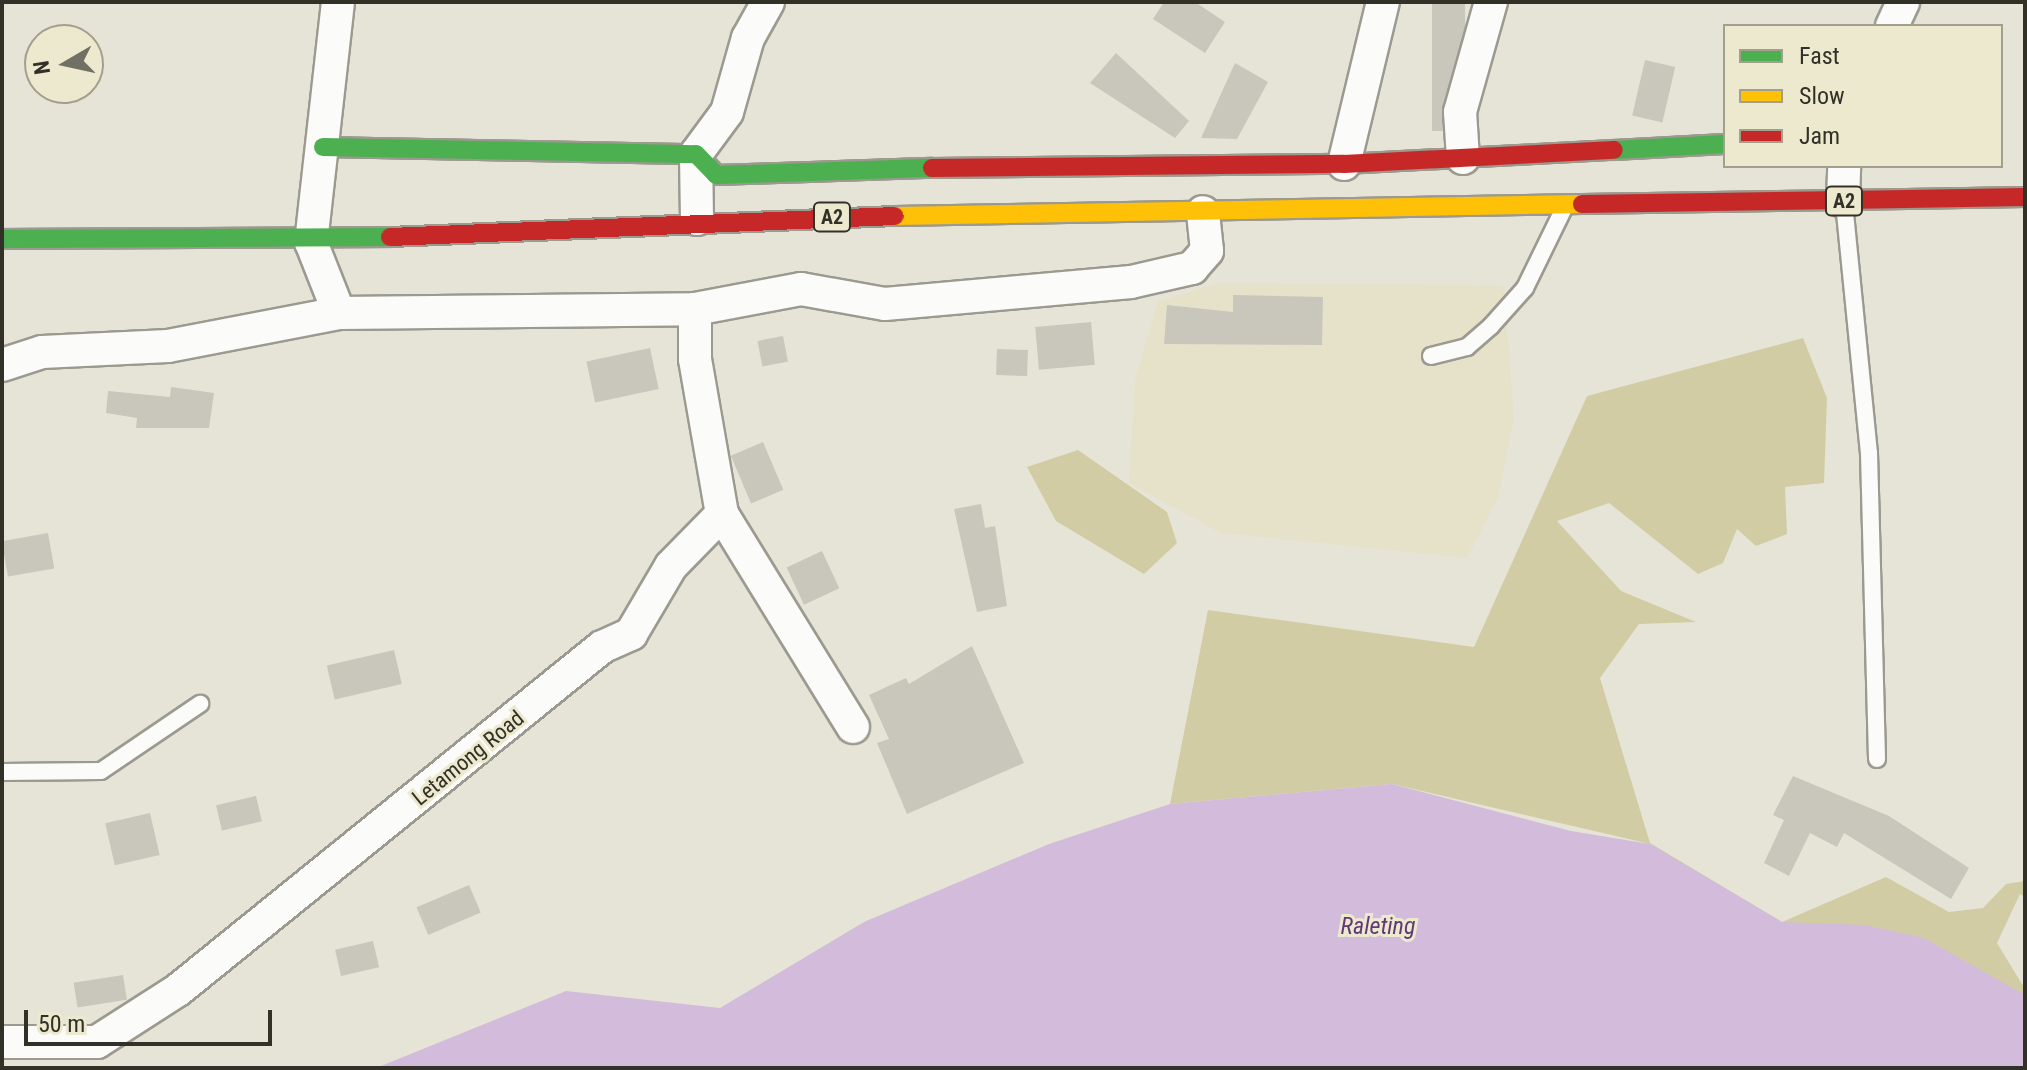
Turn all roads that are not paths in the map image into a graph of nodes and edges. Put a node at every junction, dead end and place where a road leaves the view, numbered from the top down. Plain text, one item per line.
1 (338, 2) edge
2 (768, 2) edge
3 (1383, 2) edge
4 (1491, 2) edge
5 (1903, 2) edge
6 (1893, 24) edge
7 (1723, 144) edge
8 (323, 147) junction
9 (696, 154) junction
10 (1463, 158) junction
11 (1344, 164) junction
12 (1844, 168) edge
13 (2025, 197) edge
14 (1843, 201) junction
15 (1567, 203) junction
16 (1203, 212) junction
17 (697, 219) junction
18 (2, 239) edge
19 (311, 242) junction
20 (695, 309) junction
21 (339, 313) junction
22 (1431, 356) dead end
23 (2, 365) edge
24 (722, 514) junction
25 (200, 704) dead end
26 (853, 727) dead end
27 (1877, 759) dead end
28 (2, 772) edge
29 (2, 1042) edge

1 - 8 street
2 - 9 street
3 - 11 street
4 - 10 street
5 - 6 street
7 - 10 main road
8 - 9 main road
8 - 19 street
9 - 11 main road
9 - 17 street
10 - 11 main road
12 - 14 street
13 - 14 main road, A2
14 - 15 main road, A2
14 - 27 lane
15 - 16 main road, A2
15 - 22 lane
16 - 17 main road, A2
16 - 20 street
17 - 19 main road, A2
18 - 19 main road, A2
19 - 21 street
20 - 21 street
20 - 24 street
21 - 23 street
24 - 26 street
24 - 29 street, Letamong Road
25 - 28 lane

